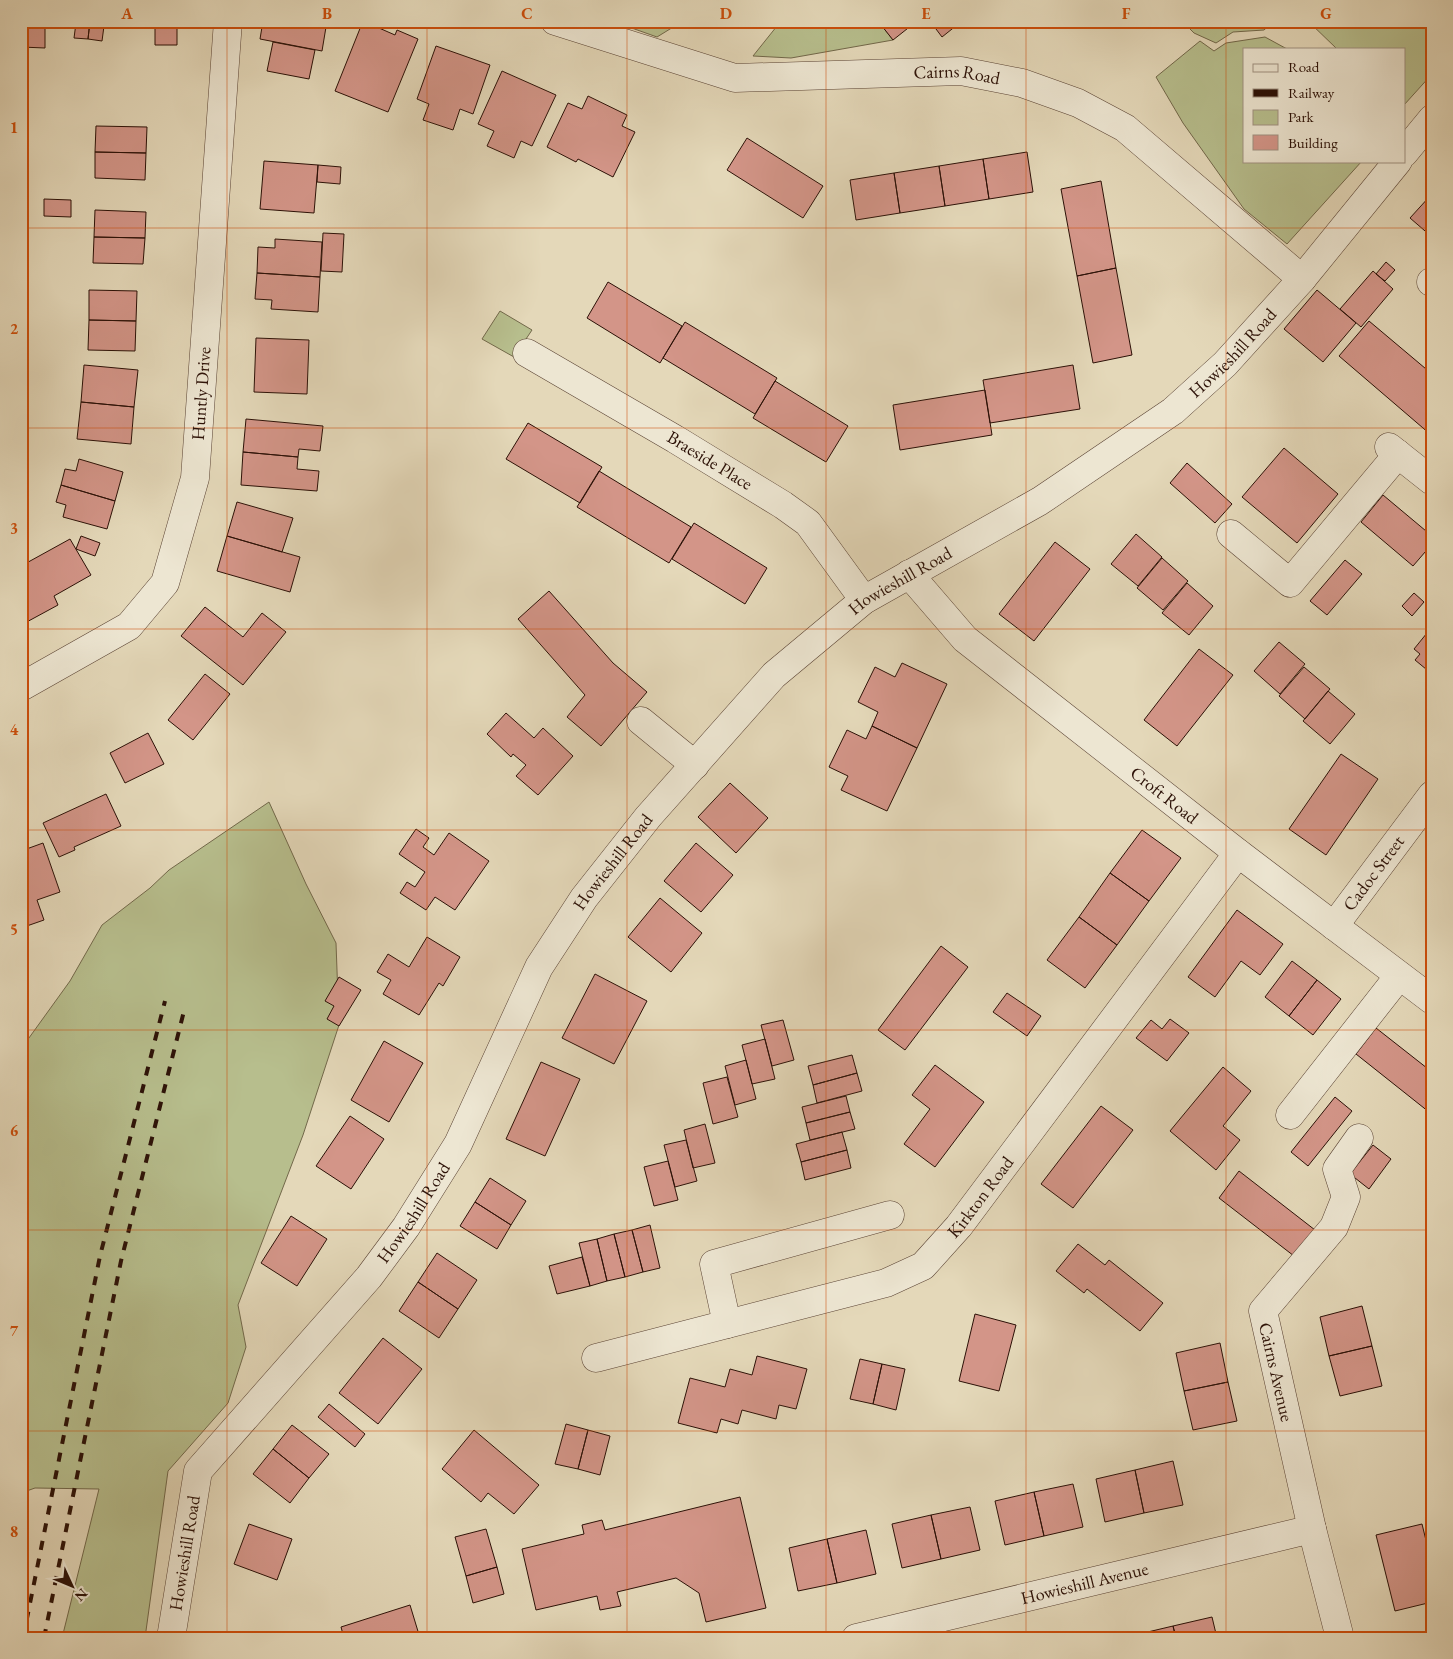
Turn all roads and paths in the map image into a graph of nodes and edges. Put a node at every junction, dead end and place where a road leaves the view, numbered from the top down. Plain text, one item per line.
1 (228, 21) edge
2 (555, 21) edge
3 (1432, 119) edge
4 (1406, 151) edge
5 (1397, 162) edge
6 (1302, 279) junction
7 (527, 353) dead end
8 (1431, 479) edge
9 (1231, 534) dead end
10 (909, 574) junction
11 (864, 600) junction
12 (21, 687) edge
13 (641, 720) dead end
14 (695, 765) junction
15 (1432, 796) edge
16 (1238, 853) junction
17 (1334, 926) junction
18 (1398, 976) junction
19 (1432, 1000) edge
20 (1290, 1115) dead end
21 (1359, 1138) dead end
22 (890, 1215) dead end
23 (727, 1324) junction
24 (596, 1358) dead end
25 (1312, 1530) junction
26 (894, 1633) edge
27 (171, 1638) edge
28 (856, 1638) edge
29 (1340, 1638) edge

1 - 12 street, Huntly Drive
2 - 6 street, Cairns Road
3 - 4 street
5 - 6 street, Howieshill Road
6 - 10 street, Howieshill Road
7 - 11 street, Braeside Place
8 - 9 street
10 - 11 street, Howieshill Road
10 - 16 street, Croft Road
11 - 14 street, Howieshill Road
13 - 14 street
14 - 27 street, Howieshill Road
15 - 17 street, Cadoc Street
16 - 17 street, Croft Road
16 - 23 street, Kirkton Road
17 - 18 street, Croft Road
18 - 19 street, Croft Road
18 - 20 street
21 - 25 street, Cairns Avenue
22 - 23 street
23 - 24 street, Kirkton Road
25 - 26 street, Howieshill Avenue
25 - 29 street, Cairns Avenue
26 - 28 street, Howieshill Avenue

